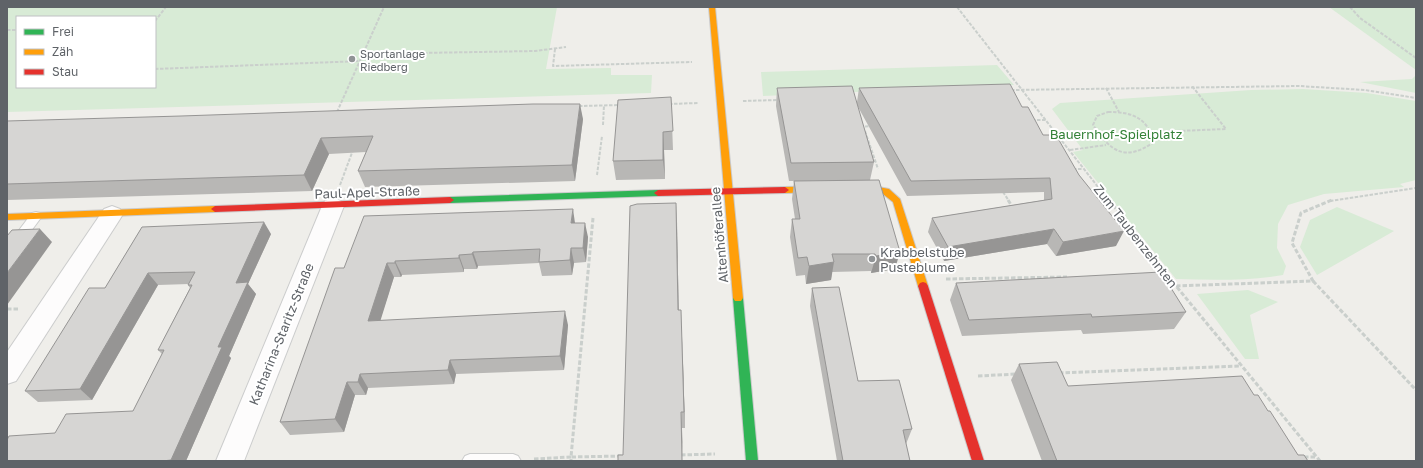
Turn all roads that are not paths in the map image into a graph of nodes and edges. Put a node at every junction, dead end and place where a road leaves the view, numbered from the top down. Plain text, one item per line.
1 (712, 7) edge
2 (728, 192) junction
3 (333, 206) junction
4 (112, 214) junction
5 (36, 216) junction
6 (7, 217) edge
7 (7, 255) edge
8 (7, 374) edge
9 (513, 460) edge
10 (230, 461) edge
11 (470, 461) edge
12 (752, 461) edge
13 (978, 461) edge

1 - 2 street, Altenhöferallee
2 - 3 street, Paul-Apel-Straße
2 - 12 street, Altenhöferallee
2 - 13 street, Paul-Apel-Straße
3 - 4 street, Paul-Apel-Straße
3 - 10 street, Katharina-Staritz-Straße
4 - 5 street, Paul-Apel-Straße
4 - 8 street
5 - 6 street, Paul-Apel-Straße
5 - 7 lane
9 - 11 lane

